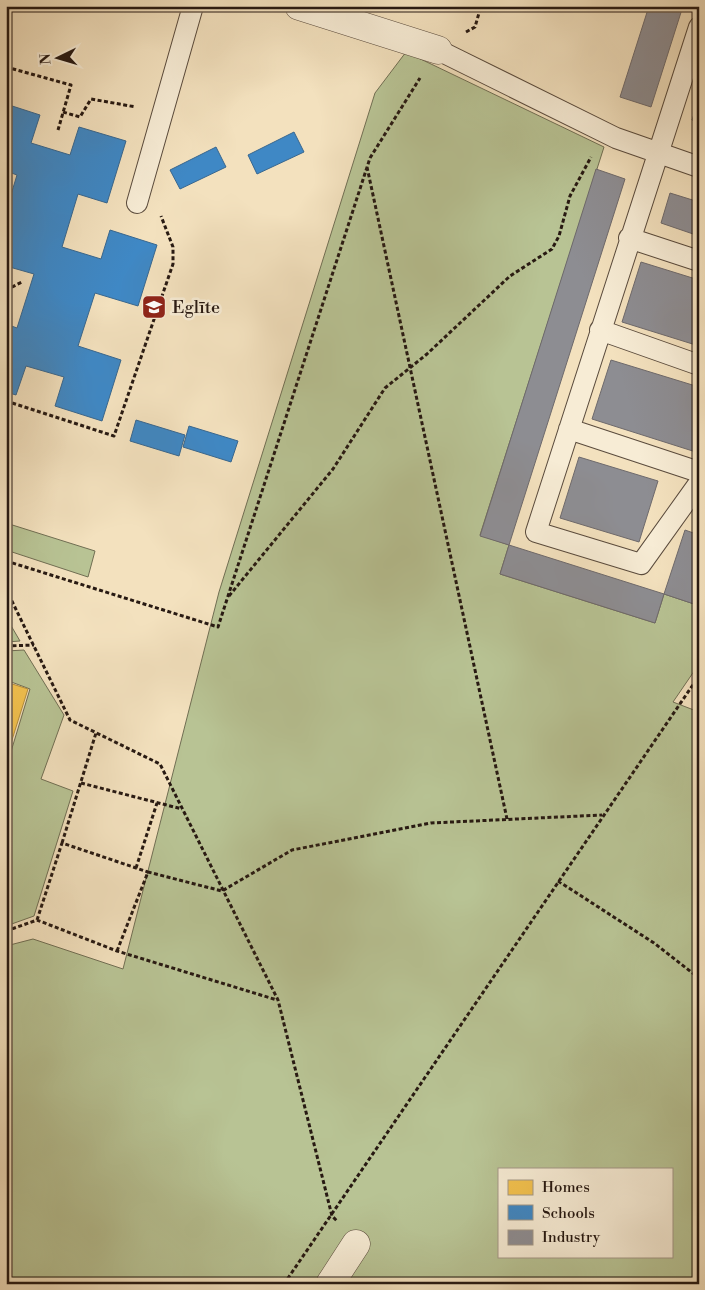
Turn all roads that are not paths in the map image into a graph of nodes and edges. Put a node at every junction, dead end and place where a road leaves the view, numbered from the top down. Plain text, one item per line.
1 (193, 6) edge
2 (298, 6) edge
3 (699, 27) edge
4 (438, 50) joint
5 (692, 68) edge
6 (656, 153) junction
7 (699, 167) edge
8 (136, 202) dead end
9 (629, 238) junction
10 (699, 261) edge
11 (600, 330) junction
12 (699, 365) edge
13 (569, 429) junction
14 (699, 472) edge
15 (699, 483) edge
16 (356, 1244) road end
17 (330, 1284) edge

1 - 8 lane
2 - 4 street
3 - 5 lane
4 - 6 lane
5 - 6 lane
6 - 7 lane
6 - 9 lane
9 - 10 lane
9 - 11 lane
11 - 12 lane
11 - 13 lane
13 - 14 lane
13 - 15 lane
16 - 17 street

